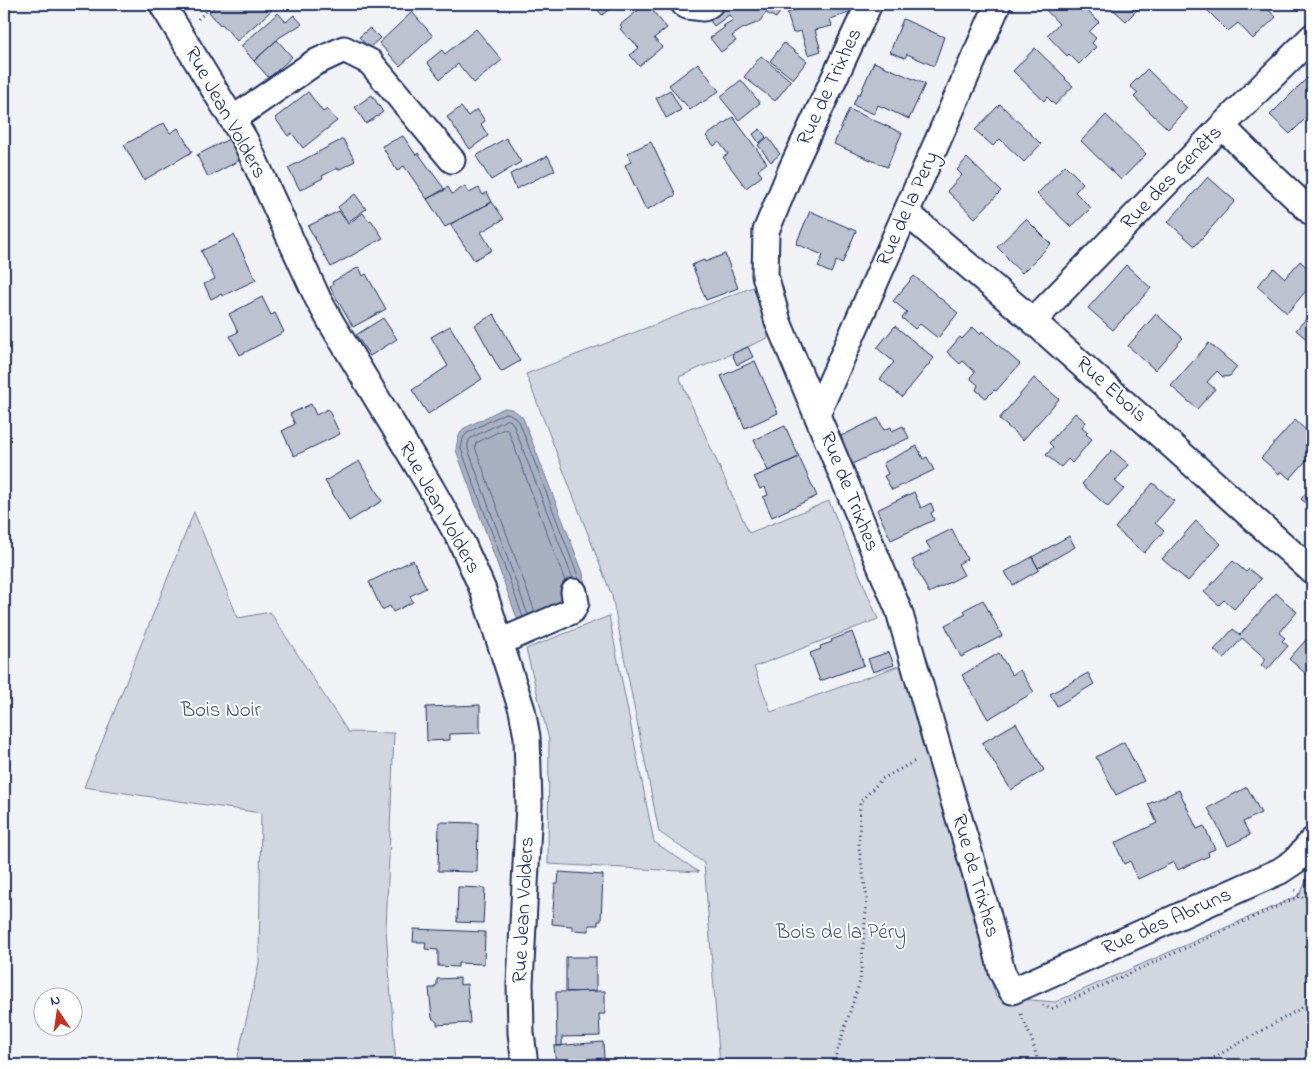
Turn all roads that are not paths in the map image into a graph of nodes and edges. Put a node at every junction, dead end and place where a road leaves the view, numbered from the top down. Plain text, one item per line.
1 (162, 4) edge
2 (684, 4) edge
3 (710, 4) edge
4 (870, 4) edge
5 (998, 4) edge
6 (1312, 37) edge
7 (233, 119) junction
8 (1222, 126) junction
9 (452, 160) dead end
10 (907, 213) junction
11 (1312, 213) edge
12 (1033, 321) junction
13 (817, 414) junction
14 (1312, 571) edge
15 (574, 592) dead end
16 (500, 642) junction
17 (1312, 841) edge
18 (1012, 992) joint
19 (524, 1065) edge

1 - 7 street, Rue Jean Volders
2 - 3 street
4 - 13 street, Rue de Trixhes
5 - 10 street, Rue de la Pery
6 - 8 street, Rue des Genêts
7 - 9 street
7 - 16 street, Rue Jean Volders
8 - 11 street
8 - 12 street, Rue des Genêts
10 - 12 street, Rue Ebois
10 - 13 street, Rue de la Pery
12 - 14 street, Rue Ebois
13 - 18 street, Rue de Trixhes
15 - 16 street
16 - 19 street, Rue Jean Volders
17 - 18 street, Rue des Abruns

